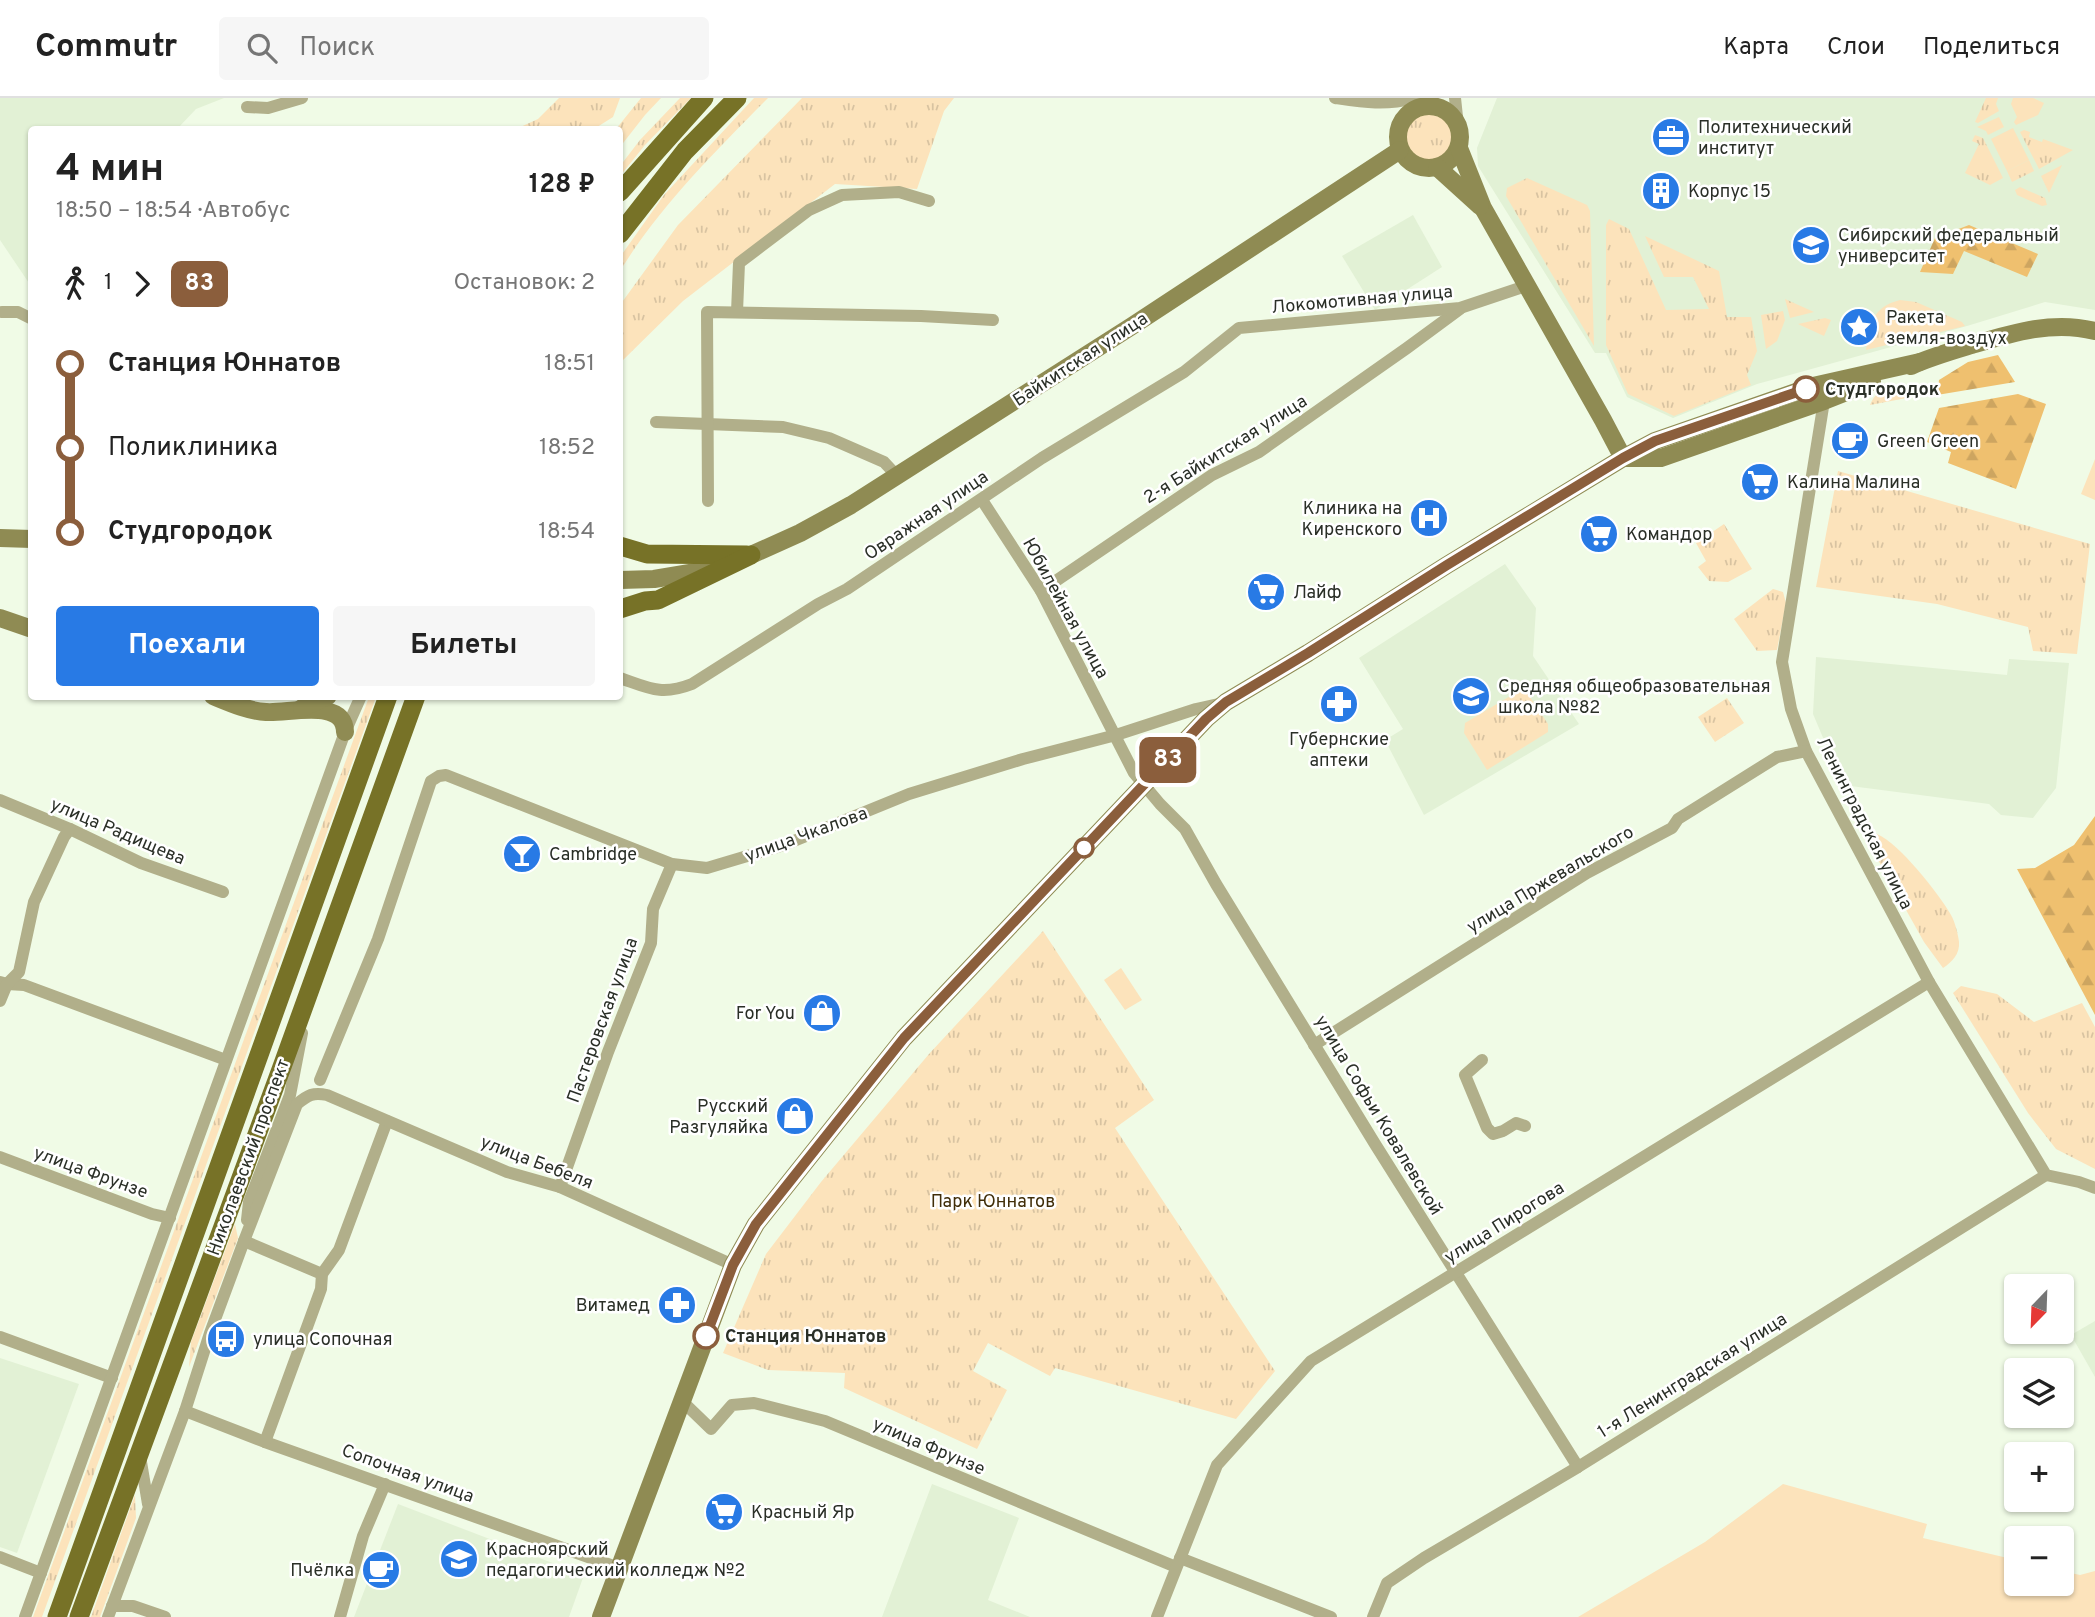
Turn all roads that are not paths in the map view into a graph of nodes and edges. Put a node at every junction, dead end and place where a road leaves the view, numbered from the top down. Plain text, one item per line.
1 (302, 98) edge
2 (704, 98) edge
3 (737, 98) edge
4 (1335, 98) edge
5 (1455, 98) edge
6 (1420, 101) edge
7 (247, 107) dead end
8 (1458, 126) junction
9 (1458, 148) junction
10 (1400, 150) junction
11 (1437, 167) junction
12 (623, 189) edge
13 (929, 201) dead end
14 (1483, 208) junction
15 (623, 230) edge
16 (1526, 286) junction
17 (1460, 309) junction
18 (1, 311) edge
19 (737, 312) junction
20 (28, 317) edge
21 (993, 320) dead end
22 (1239, 328) joint
23 (2095, 331) edge
24 (1920, 362) junction
25 (1824, 401) junction
26 (656, 422) dead end
27 (708, 424) junction
28 (1623, 458) junction
29 (897, 475) junction
30 (982, 500) junction
31 (708, 501) dead end
32 (0, 537) edge
33 (28, 539) edge
34 (623, 548) edge
35 (751, 555) junction
36 (623, 580) edge
37 (1041, 591) junction
38 (623, 608) edge
39 (0, 618) edge
40 (28, 628) edge
41 (623, 679) edge
42 (224, 700) edge
43 (319, 700) edge
44 (358, 700) edge
45 (387, 700) edge
46 (415, 700) edge
47 (1226, 702) junction
48 (298, 710) junction
49 (345, 732) junction
50 (1116, 735) junction
51 (1806, 751) junction
52 (1144, 786) junction
53 (0, 800) edge
54 (70, 829) junction
55 (672, 863) junction
56 (223, 892) dead end
57 (1929, 982) junction
58 (3, 983) edge
59 (311, 985) junction
60 (0, 1001) edge
61 (1314, 1045) junction
62 (226, 1060) junction
63 (1482, 1060) dead end
64 (320, 1080) dead end
65 (387, 1121) junction
66 (1525, 1126) dead end
67 (0, 1157) edge
68 (2046, 1175) junction
69 (560, 1187) junction
70 (2095, 1188) edge
71 (170, 1217) junction
72 (244, 1241) junction
73 (733, 1265) junction
74 (1456, 1273) junction
75 (322, 1274) junction
76 (0, 1337) edge
77 (112, 1378) junction
78 (681, 1400) junction
79 (185, 1411) junction
80 (265, 1442) junction
81 (139, 1451) junction
82 (1578, 1466) junction
83 (386, 1483) junction
84 (149, 1504) junction
85 (0, 1557) edge
86 (1178, 1563) junction
87 (619, 1568) junction
88 (41, 1573) junction
89 (110, 1611) edge
90 (25, 1617) edge
91 (57, 1617) edge
92 (79, 1617) edge
93 (164, 1617) edge
94 (340, 1617) edge
95 (600, 1617) edge
96 (1157, 1617) edge
97 (1331, 1617) edge
98 (1373, 1617) edge

1 - 7 street
2 - 12 main road
3 - 15 main road
4 - 6 street
5 - 8 street
6 - 8 main road
6 - 10 main road
8 - 9 main road
9 - 11 main road
9 - 14 main road
10 - 11 main road
10 - 29 main road, Байкитская улица
11 - 14 main road
13 - 19 street
14 - 16 main road
16 - 17 street, Локомотивная улица
16 - 28 main road
17 - 22 street, Локомотивная улица
17 - 37 street, 2-я Байкитская улица
18 - 20 street
19 - 21 street
19 - 27 street
22 - 30 street, Овражная улица
23 - 24 main road
24 - 25 main road
24 - 28 main road
25 - 28 main road
25 - 51 street, Ленинградская улица
26 - 27 street
27 - 29 street
27 - 31 street
28 - 47 main road
29 - 35 main road, Байкитская улица
30 - 37 street, Юбилейная улица
30 - 41 street, Овражная улица
32 - 33 main road
34 - 35 main road
35 - 36 main road, Байкитская улица
35 - 38 main road
37 - 50 street, Юбилейная улица
39 - 40 main road
42 - 48 main road
43 - 48 main road
44 - 49 street
45 - 91 main road, Николаевский проспект
46 - 59 main road, Николаевский проспект
47 - 50 street, улица Чкалова
47 - 52 main road
48 - 49 main road
49 - 62 street
50 - 52 street
50 - 55 street, улица Чкалова
51 - 57 street, Ленинградская улица
51 - 61 street, улица Пржевальского
52 - 61 street, улица Софьи Ковалевской
52 - 73 main road
53 - 54 street, улица Радищева
54 - 56 street, улица Радищева
54 - 58 street
55 - 64 street, улица Чкалова
55 - 69 street, Пастеровская улица
57 - 68 street, Ленинградская улица
57 - 74 street, улица Пирогова
58 - 60 street
58 - 62 street
59 - 72 street
59 - 81 main road, Николаевский проспект
61 - 74 street, улица Софьи Ковалевской
62 - 71 street
63 - 66 street
65 - 69 street, улица Бебеля
65 - 72 street, улица Бебеля
65 - 75 street
67 - 71 street, улица Фрунзе
68 - 70 street
68 - 82 street, 1-я Ленинградская улица
69 - 73 street, улица Бебеля
71 - 77 street
72 - 75 street
72 - 79 street
73 - 78 main road
74 - 82 street, улица Софьи Ковалевской
74 - 86 street, улица Пирогова
75 - 80 street
76 - 77 street
77 - 88 street
78 - 86 street, улица Фрунзе
78 - 87 main road
79 - 80 street, Сопочная улица
79 - 84 street
80 - 83 street, Сопочная улица
81 - 84 street
81 - 92 main road, Николаевский проспект
82 - 98 street, 1-я Ленинградская улица
83 - 87 street, Сопочная улица
83 - 94 street
84 - 89 street
85 - 88 street
86 - 96 street, улица Пирогова
86 - 97 street, улица Фрунзе
87 - 95 main road
88 - 90 street
89 - 93 street

